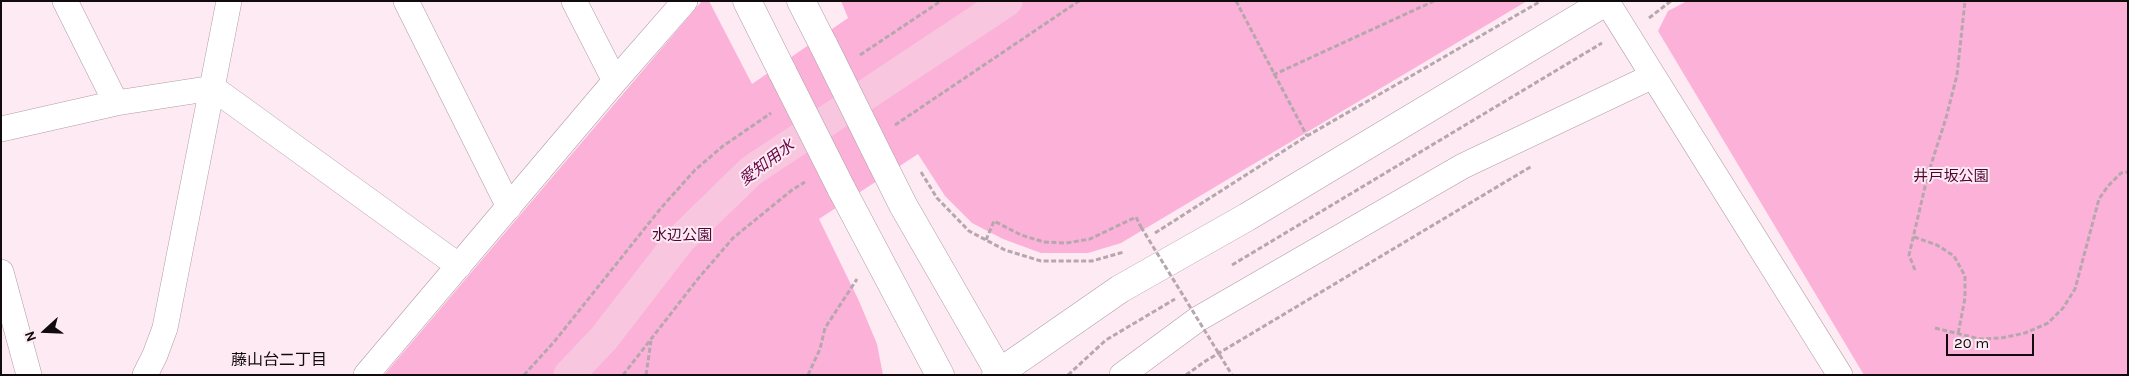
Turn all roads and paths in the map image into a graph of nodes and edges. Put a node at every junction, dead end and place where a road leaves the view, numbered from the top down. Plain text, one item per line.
1 (65, 1) edge
2 (229, 1) edge
3 (406, 1) edge
4 (574, 1) edge
5 (685, 1) edge
6 (747, 1) edge
7 (801, 1) edge
8 (941, 1) edge
9 (1079, 1) edge
10 (1236, 1) edge
11 (1434, 1) edge
12 (1542, 1) edge
13 (1607, 1) edge
14 (1965, 1) edge
15 (876, 44) dead end
16 (1598, 44) dead end
17 (1273, 75) junction
18 (1653, 76) junction
19 (615, 81) junction
20 (213, 88) junction
21 (116, 103) junction
22 (910, 115) dead end
23 (761, 120) dead end
24 (1, 129) edge
25 (1307, 136) junction
26 (1534, 165) dead end
27 (917, 166) dead end
28 (2128, 172) edge
29 (792, 190) dead end
30 (509, 207) junction
31 (1914, 237) junction
32 (986, 240) junction
33 (1145, 240) dead end
34 (1129, 250) dead end
35 (458, 266) junction
36 (1225, 269) dead end
37 (1915, 270) dead end
38 (1, 272) edge
39 (858, 277) dead end
40 (1191, 289) dead end
41 (1935, 328) dead end
42 (1958, 334) junction
43 (651, 339) junction
44 (997, 374) edge
45 (29, 375) edge
46 (145, 375) edge
47 (366, 375) edge
48 (524, 375) edge
49 (623, 375) edge
50 (646, 375) edge
51 (808, 375) edge
52 (940, 375) edge
53 (1068, 375) edge
54 (1122, 375) edge
55 (1186, 375) edge
56 (1232, 375) edge
57 (1840, 375) edge

1 - 21 street
2 - 20 street
3 - 30 street
4 - 19 street
5 - 19 street
6 - 52 street, bridge
7 - 44 street, bridge
8 - 15 path
9 - 22 path
10 - 17 path
11 - 17 path
12 - 25 path
13 - 18 street
13 - 44 street
14 - 31 path
16 - 36 path
17 - 25 path
18 - 54 street
18 - 57 street
19 - 30 street
20 - 21 street
20 - 35 street
20 - 46 street
21 - 24 street
23 - 48 path
25 - 33 path
26 - 55 path
27 - 32 path
28 - 42 path
29 - 43 path
30 - 35 street
31 - 37 path
31 - 42 path
32 - 34 path
32 - 56 path, bridge
35 - 47 street
38 - 45 street
39 - 51 path
40 - 53 path
41 - 42 path
43 - 49 path
43 - 50 path

